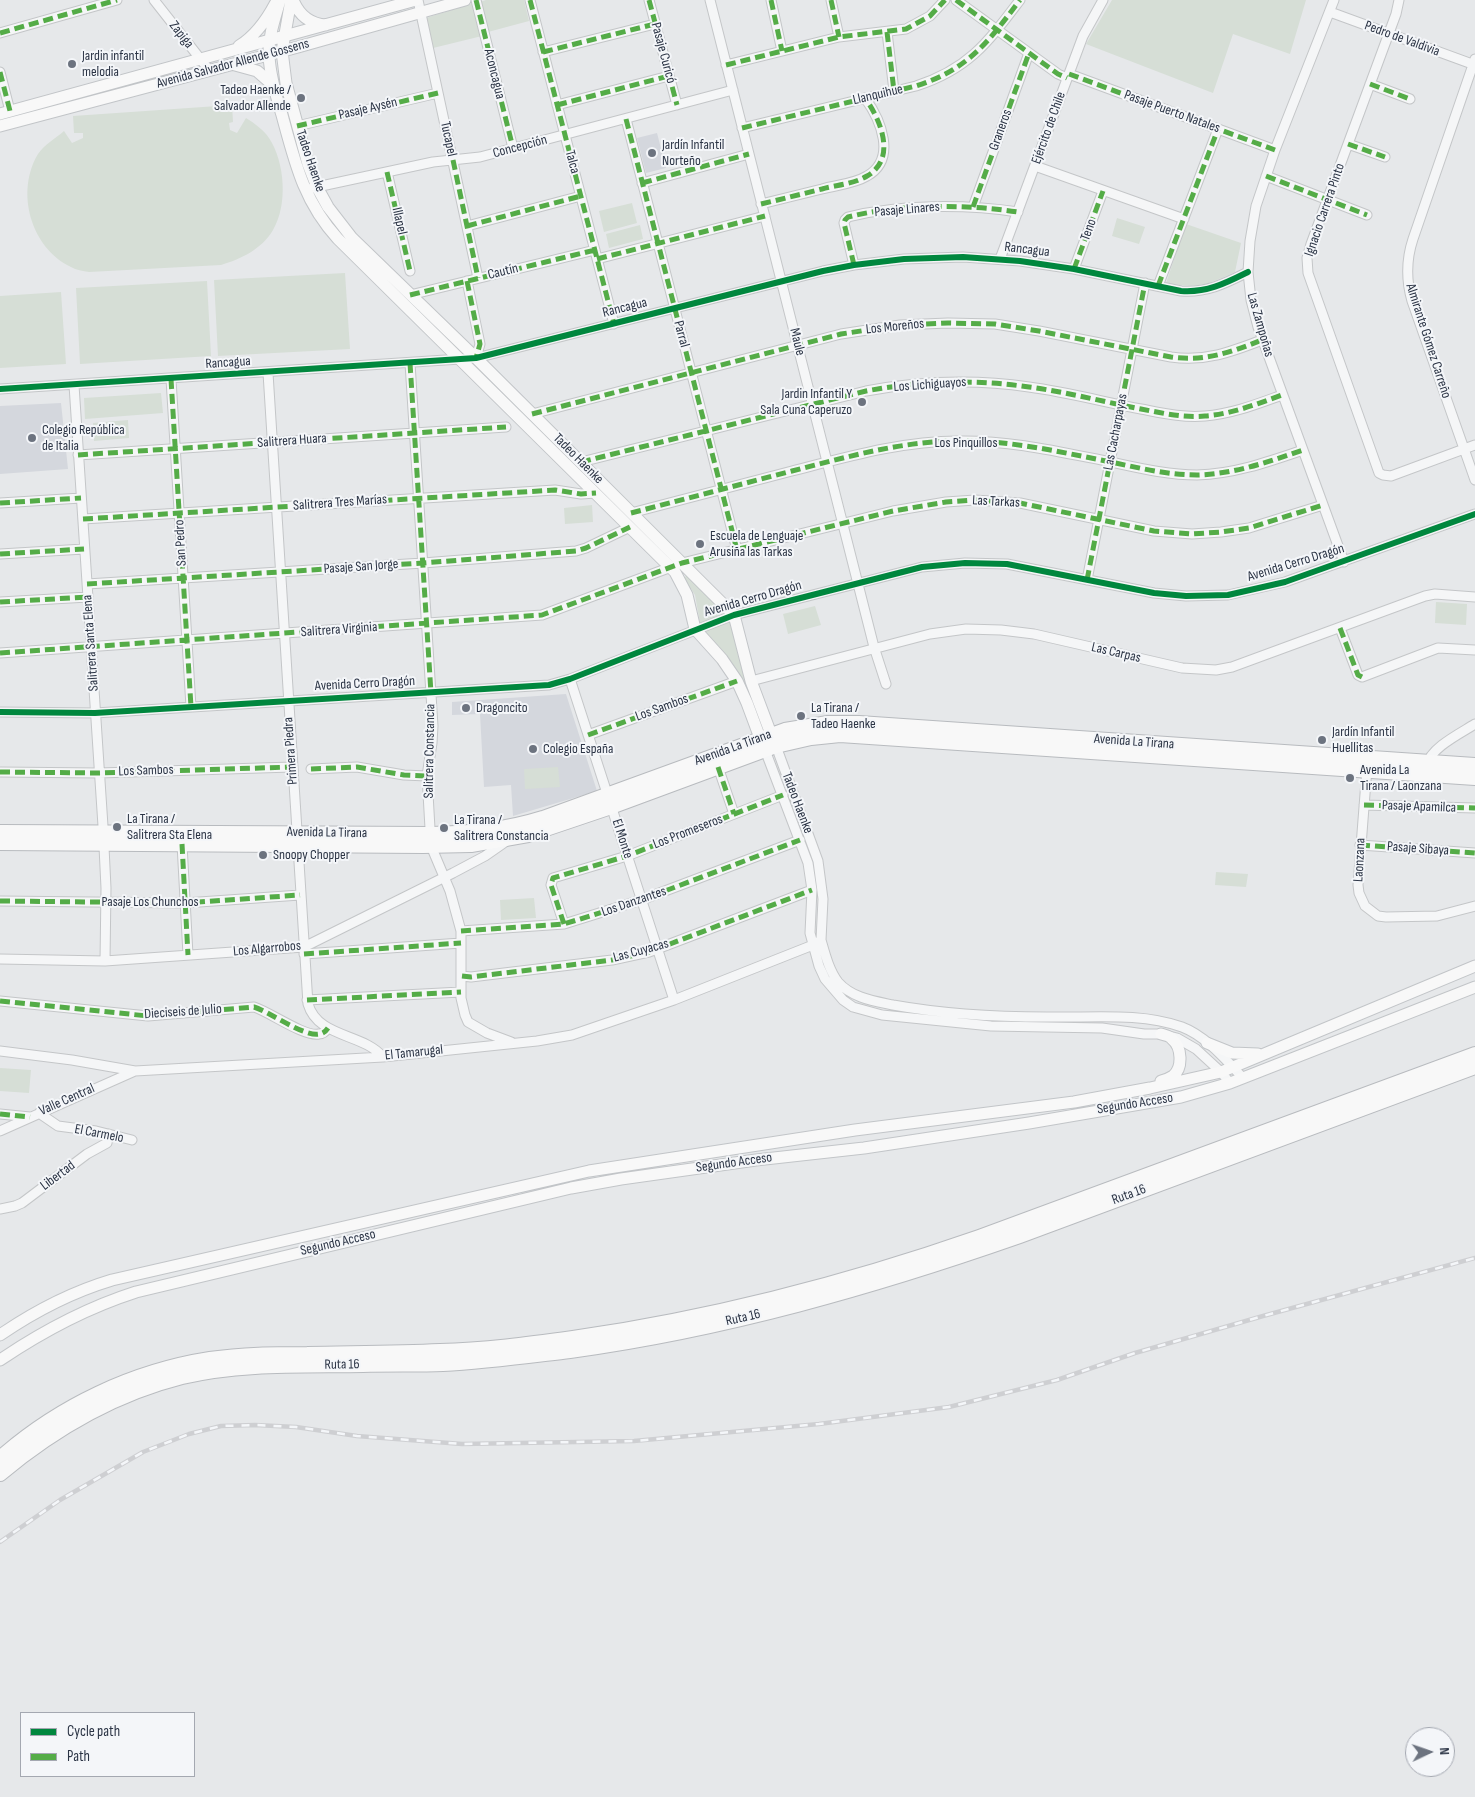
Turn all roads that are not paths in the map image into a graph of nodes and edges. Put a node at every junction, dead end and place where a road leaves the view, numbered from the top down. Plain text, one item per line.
1 (117, 0) edge
2 (154, 0) edge
3 (276, 0) edge
4 (280, 0) edge
5 (292, 0) edge
6 (417, 0) edge
7 (466, 0) edge
8 (476, 0) edge
9 (530, 0) edge
10 (648, 0) edge
11 (710, 0) edge
12 (770, 0) edge
13 (831, 0) edge
14 (945, 0) edge
15 (956, 0) edge
16 (1020, 0) edge
17 (1103, 0) edge
18 (1334, 0) edge
19 (1399, 0) edge
20 (421, 12) junction
21 (1330, 12) junction
22 (655, 24) junction
23 (328, 25) junction
24 (998, 30) junction
25 (888, 32) junction
26 (0, 33) edge
27 (1388, 34) junction
28 (284, 37) junction
29 (839, 37) junction
30 (270, 41) junction
31 (782, 51) junction
32 (282, 52) junction
33 (543, 52) junction
34 (225, 53) junction
35 (1029, 53) junction
36 (269, 55) junction
37 (201, 60) junction
38 (1474, 63) edge
39 (231, 65) junction
40 (726, 65) junction
41 (208, 70) junction
42 (0, 72) edge
43 (669, 76) junction
44 (1068, 76) junction
45 (273, 84) junction
46 (1370, 84) junction
47 (733, 90) junction
48 (894, 91) junction
49 (438, 93) junction
50 (866, 98) junction
51 (1410, 99) dead end
52 (557, 105) junction
53 (677, 105) junction
54 (5, 112) edge
55 (626, 119) junction
56 (0, 126) edge
57 (297, 126) junction
58 (742, 128) junction
59 (1218, 129) junction
60 (565, 135) junction
61 (1348, 144) junction
62 (512, 148) junction
63 (1275, 150) junction
64 (749, 154) junction
65 (1385, 157) dead end
66 (453, 160) junction
67 (1035, 166) junction
68 (387, 172) junction
69 (1266, 176) junction
70 (642, 183) junction
71 (317, 187) junction
72 (305, 191) junction
73 (1103, 191) junction
74 (581, 196) junction
75 (1327, 200) junction
76 (762, 204) junction
77 (973, 207) junction
78 (1018, 212) junction
79 (1368, 214) dead end
80 (765, 216) junction
81 (1184, 219) junction
82 (467, 226) junction
83 (658, 243) junction
84 (596, 254) junction
85 (1000, 259) junction
86 (854, 265) junction
87 (1074, 269) junction
88 (410, 271) dead end
89 (1248, 272) junction
90 (478, 278) junction
91 (467, 281) junction
92 (781, 282) junction
93 (1146, 283) junction
94 (1158, 286) junction
95 (410, 295) junction
96 (675, 308) junction
97 (614, 324) junction
98 (1262, 340) junction
99 (798, 346) junction
100 (1132, 350) junction
101 (476, 358) junction
102 (461, 360) junction
103 (410, 364) junction
104 (268, 372) junction
105 (692, 373) junction
106 (171, 379) junction
107 (74, 385) junction
108 (0, 390) edge
109 (1282, 395) junction
110 (812, 405) junction
111 (1122, 405) junction
112 (532, 414) junction
113 (506, 427) dead end
114 (707, 431) junction
115 (414, 433) junction
116 (272, 442) junction
117 (1475, 445) edge
118 (176, 449) junction
119 (1464, 449) junction
120 (1303, 450) junction
121 (78, 455) junction
122 (581, 462) junction
123 (827, 462) junction
124 (1110, 462) junction
125 (1475, 480) edge
126 (722, 489) junction
127 (596, 493) junction
128 (81, 498) junction
129 (418, 498) junction
130 (0, 503) edge
131 (1323, 505) junction
132 (276, 507) junction
133 (179, 513) junction
134 (631, 513) junction
135 (1475, 514) edge
136 (82, 519) junction
137 (1099, 519) junction
138 (843, 523) junction
139 (630, 527) junction
140 (84, 549) junction
141 (737, 550) junction
142 (0, 554) edge
143 (1344, 562) junction
144 (423, 563) junction
145 (682, 563) junction
146 (670, 567) junction
147 (280, 572) junction
148 (183, 578) junction
149 (1087, 580) junction
150 (858, 583) junction
151 (87, 584) junction
152 (88, 597) junction
153 (1475, 597) edge
154 (0, 602) edge
155 (734, 615) junction
156 (426, 624) junction
157 (1340, 628) junction
158 (695, 629) junction
159 (284, 634) junction
160 (187, 640) junction
161 (91, 647) junction
162 (1475, 647) edge
163 (874, 648) junction
164 (0, 653) edge
165 (570, 679) junction
166 (737, 681) junction
167 (751, 681) junction
168 (886, 684) dead end
169 (431, 693) junction
170 (288, 701) junction
171 (191, 707) junction
172 (0, 712) edge
173 (95, 714) junction
174 (1475, 724) edge
175 (588, 735) junction
176 (768, 742) junction
177 (1367, 764) junction
178 (1475, 765) edge
179 (292, 767) junction
180 (718, 768) junction
181 (1427, 769) junction
182 (312, 770) dead end
183 (0, 772) edge
184 (99, 773) junction
185 (427, 776) junction
186 (1473, 779) edge
187 (783, 796) junction
188 (609, 801) junction
189 (1364, 805) junction
190 (1475, 808) edge
191 (734, 814) junction
192 (0, 832) edge
193 (297, 838) junction
194 (103, 839) junction
195 (431, 840) junction
196 (508, 840) junction
197 (800, 840) junction
198 (0, 844) edge
199 (182, 844) junction
200 (1360, 845) junction
201 (1475, 853) edge
202 (627, 856) junction
203 (444, 877) junction
204 (812, 890) junction
205 (300, 895) junction
206 (642, 900) junction
207 (0, 901) edge
208 (106, 902) junction
209 (185, 903) junction
210 (1475, 906) edge
211 (564, 924) junction
212 (461, 931) junction
213 (821, 940) junction
214 (461, 943) junction
215 (813, 945) junction
216 (657, 949) junction
217 (304, 950) junction
218 (188, 955) junction
219 (0, 959) edge
220 (105, 961) junction
221 (1475, 966) edge
222 (462, 976) junction
223 (1475, 987) edge
224 (461, 992) junction
225 (307, 1000) junction
226 (674, 1000) junction
227 (0, 1001) edge
228 (328, 1028) junction
229 (1161, 1034) junction
230 (513, 1043) junction
231 (1207, 1043) junction
232 (0, 1051) edge
233 (1267, 1052) junction
234 (1475, 1054) edge
235 (383, 1057) junction
236 (1232, 1067) junction
237 (1475, 1067) edge
238 (135, 1071) junction
239 (1221, 1072) junction
240 (1243, 1078) junction
241 (1230, 1083) junction
242 (1123, 1092) junction
243 (39, 1113) junction
244 (0, 1114) edge
245 (30, 1117) junction
246 (0, 1131) edge
247 (109, 1134) junction
248 (132, 1140) dead end
249 (0, 1208) edge
250 (0, 1335) edge
251 (0, 1360) edge
252 (0, 1458) edge
253 (0, 1474) edge

1 - 26 street
2 - 37 street, Zapiga
3 - 34 main road
4 - 30 main road, Tadeo Haenke
5 - 23 main road
5 - 28 main road, Tadeo Haenke
6 - 20 street, Tucapel
6 - 23 main road, Avenida Salvador Allende Gossens
7 - 20 main road, Avenida Salvador Allende Gossens
8 - 62 street, Aconcagua
9 - 33 street, Talca
10 - 22 street, Pasaje Curicó
11 - 40 street, Maule
12 - 31 street
13 - 29 street
14 - 25 street
15 - 24 street, Pasaje Puerto Natales
16 - 24 street, Llanquihue
17 - 44 street, Ejército de Chile
18 - 21 street, Las Zampoñas
19 - 27 street, Ignacio Carrera Pinto
20 - 32 main road, Avenida Salvador Allende Gossens
20 - 49 street, Tucapel
21 - 27 street, Pedro de Valdivia
21 - 63 street, Las Zampoñas
22 - 33 street
22 - 43 street, Pasaje Curicó
23 - 28 main road, Avenida Salvador Allende Gossens
24 - 35 street, Pasaje Puerto Natales
24 - 48 street, Llanquihue
25 - 29 street
25 - 48 street
27 - 38 street, Pedro de Valdivia
27 - 46 street, Ignacio Carrera Pinto
28 - 30 main road, Avenida Salvador Allende Gossens
28 - 32 main road, Tadeo Haenke
29 - 31 street
30 - 34 main road, Avenida Salvador Allende Gossens
30 - 36 main road, Tadeo Haenke
31 - 40 street
32 - 36 main road, Avenida Salvador Allende Gossens
32 - 57 main road, Tadeo Haenke
33 - 52 street, Talca
34 - 37 main road, Avenida Salvador Allende Gossens
35 - 44 street, Pasaje Puerto Natales
35 - 77 street, Graneros
36 - 39 main road, Avenida Salvador Allende Gossens
36 - 45 main road, Tadeo Haenke
37 - 41 street, Zapiga
37 - 54 main road, Avenida Salvador Allende Gossens
38 - 119 street, Almirante Gómez Carreño
39 - 41 main road, Avenida Salvador Allende Gossens
39 - 45 main road
40 - 47 street, Maule
41 - 56 main road, Avenida Salvador Allende Gossens
42 - 54 street
43 - 52 street
43 - 53 street, Pasaje Curicó
44 - 59 street, Pasaje Puerto Natales
44 - 67 street, Ejército de Chile
45 - 72 main road, Tadeo Haenke
46 - 51 street
46 - 61 street, Ignacio Carrera Pinto
47 - 53 street, Concepción
47 - 58 street, Maule
48 - 50 street, Llanquihue
49 - 57 street, Pasaje Aysén
49 - 66 street, Tucapel
50 - 58 street, Llanquihue
50 - 76 street
52 - 60 street, Talca
53 - 55 street, Concepción
55 - 60 street, Concepción
55 - 70 street, Parral
57 - 71 main road, Tadeo Haenke
58 - 64 street, Maule
59 - 63 street, Pasaje Puerto Natales
59 - 81 street
60 - 62 street, Concepción
60 - 74 street, Talca
61 - 65 street
61 - 75 street, Ignacio Carrera Pinto
62 - 66 street, Concepción
63 - 69 street, Las Zampoñas
64 - 70 street
64 - 76 street, Maule
66 - 68 street, Concepción
66 - 82 street, Tucapel
67 - 73 street
67 - 78 street, Ejército de Chile
68 - 71 street, Concepción
68 - 88 street, Illapel
69 - 75 street
69 - 89 street, Las Zampoñas
70 - 83 street, Parral
71 - 72 street, Concepción
71 - 95 main road, Tadeo Haenke
72 - 102 main road, Tadeo Haenke
73 - 81 street
73 - 87 street, Teno
74 - 82 street
74 - 84 street, Talca
75 - 79 street
75 - 119 street, Ignacio Carrera Pinto
76 - 80 street, Maule
77 - 78 street, Pasaje Linares
77 - 86 street, Pasaje Linares
78 - 85 street, Ejército de Chile
80 - 83 street, Cautín
80 - 92 street, Maule
81 - 94 street
82 - 90 street, Tucapel
83 - 84 street, Cautín
83 - 96 street, Parral
84 - 90 street, Cautín
84 - 97 street, Talca
85 - 86 street, Rancagua
85 - 87 street, Rancagua
86 - 92 street, Rancagua
87 - 93 street, Rancagua
89 - 94 street, Rancagua
89 - 98 street, Las Zampoñas
90 - 91 street, Cautín
91 - 95 street, Cautín
91 - 101 street
92 - 96 street, Rancagua
92 - 99 street, Maule
93 - 94 street, Rancagua
93 - 100 street, Las Cacharpayas
95 - 101 main road, Tadeo Haenke
96 - 97 street, Rancagua
96 - 105 street, Parral
97 - 101 street, Rancagua
98 - 100 street, Los Moreños
98 - 109 street, Las Zampoñas
99 - 100 street, Los Moreños
99 - 105 street, Los Moreños
99 - 110 street, Maule
100 - 111 street, Las Cacharpayas
101 - 102 street, Rancagua
101 - 112 main road, Tadeo Haenke
102 - 103 street, Rancagua
102 - 127 main road, Tadeo Haenke
103 - 104 street, Rancagua
103 - 115 street, Salitrera Constancia
104 - 106 street, Rancagua
104 - 116 street, Primera Piedra
105 - 112 street, Los Moreños
105 - 114 street, Parral
106 - 107 street, Rancagua
106 - 118 street, San Pedro
107 - 108 street, Rancagua
107 - 121 street, Salitrera Santa Elena
109 - 111 street, Los Lichiguayos
109 - 120 street, Las Zampoñas
110 - 111 street, Los Lichiguayos
110 - 114 street, Los Lichiguayos
110 - 123 street, Maule
111 - 124 street, Las Cacharpayas
112 - 122 main road, Tadeo Haenke
113 - 115 street, Salitrera Huara
114 - 122 street, Los Lichiguayos
114 - 126 street, Parral
115 - 116 street, Salitrera Huara
115 - 129 street, Salitrera Constancia
116 - 118 street, Salitrera Huara
116 - 132 street, Primera Piedra
117 - 119 street
118 - 121 street, Salitrera Huara
118 - 133 street, San Pedro
119 - 125 street, Almirante Gómez Carreño
120 - 124 street, Los Pinquillos
120 - 131 street, Las Zampoñas
121 - 128 street, Salitrera Santa Elena
122 - 134 main road, Tadeo Haenke
123 - 124 street, Los Pinquillos
123 - 126 street, Los Pinquillos
123 - 138 street, Maule
124 - 137 street, Las Cacharpayas
126 - 134 street, Los Pinquillos
126 - 141 street, Parral
127 - 129 street, Salitrera Tres Marías
127 - 139 main road, Tadeo Haenke
128 - 130 street
128 - 136 street, Salitrera Santa Elena
129 - 132 street, Salitrera Tres Marías
129 - 144 street, Salitrera Constancia
131 - 137 street, Las Tarkas
131 - 143 street, Las Zampoñas
132 - 133 street, Salitrera Tres Marías
132 - 147 street, Primera Piedra
133 - 136 street, Salitrera Tres Marías
133 - 148 street, San Pedro
134 - 145 main road, Tadeo Haenke
135 - 143 street, Avenida Cerro Dragón
136 - 140 street, Salitrera Santa Elena
137 - 138 street, Las Tarkas
137 - 149 street, Las Cacharpayas
138 - 141 street, Las Tarkas
138 - 150 street, Maule
139 - 144 street, Pasaje San Jorge
139 - 146 main road, Tadeo Haenke
140 - 142 street
140 - 151 street, Salitrera Santa Elena
141 - 145 street, Las Tarkas
143 - 149 street, Avenida Cerro Dragón
144 - 147 street, Pasaje San Jorge
144 - 156 street, Salitrera Constancia
145 - 146 street, Las Tarkas
145 - 155 main road, Tadeo Haenke
146 - 156 street, Salitrera Virginia
146 - 158 main road, Tadeo Haenke
147 - 148 street, Pasaje San Jorge
147 - 159 street, Primera Piedra
148 - 151 street, Pasaje San Jorge
148 - 160 street, San Pedro
149 - 150 street, Avenida Cerro Dragón
150 - 155 street, Avenida Cerro Dragón
150 - 163 street, Maule
151 - 152 street, Salitrera Santa Elena
152 - 154 street
152 - 161 street, Salitrera Santa Elena
153 - 157 street, Las Carpas
155 - 158 street, Avenida Cerro Dragón
155 - 167 main road, Tadeo Haenke
156 - 159 street, Salitrera Virginia
156 - 169 street, Salitrera Constancia
157 - 162 street
157 - 163 street, Las Carpas
158 - 165 street, Avenida Cerro Dragón
158 - 166 main road, Tadeo Haenke
159 - 160 street, Salitrera Virginia
159 - 170 street, Primera Piedra
160 - 161 street, Salitrera Virginia
160 - 171 street, San Pedro
161 - 164 street, Salitrera Virginia
161 - 173 street, Salitrera Santa Elena
163 - 167 street, Las Carpas
163 - 168 street, Maule
165 - 169 street, Avenida Cerro Dragón
165 - 175 street, El Monte
166 - 175 street, Los Sambos
166 - 176 main road, Tadeo Haenke
167 - 176 main road, Tadeo Haenke
169 - 170 street, Avenida Cerro Dragón
169 - 185 street, Salitrera Constancia
170 - 171 street, Avenida Cerro Dragón
170 - 179 street, Primera Piedra
171 - 173 street, Avenida Cerro Dragón
172 - 173 street, Avenida Cerro Dragón
173 - 184 street, Salitrera Santa Elena
174 - 181 street
175 - 188 street, El Monte
176 - 177 highway, Avenida La Tirana
176 - 180 highway, Avenida La Tirana
176 - 187 street, Tadeo Haenke
176 - 188 highway, Avenida La Tirana
176 - 213 street, Tadeo Haenke
177 - 181 highway, Avenida La Tirana
177 - 189 street, Laonzana
178 - 181 highway, Avenida La Tirana
179 - 184 street, Los Sambos
179 - 193 street, Primera Piedra
180 - 188 highway, Avenida La Tirana
180 - 191 street
181 - 186 highway, Avenida La Tirana
182 - 185 street
183 - 184 street, Los Sambos
184 - 194 street, Salitrera Santa Elena
185 - 195 street, Salitrera Constancia
187 - 191 street, Los Promeseros
187 - 197 street, Tadeo Haenke
188 - 195 highway, Avenida La Tirana
188 - 196 highway, Avenida La Tirana
188 - 202 street, El Monte
189 - 190 street, Pasaje Apamilca
189 - 200 street, Laonzana
191 - 202 street, Los Promeseros
192 - 194 highway, Avenida La Tirana
193 - 194 highway, Avenida La Tirana
193 - 195 highway, Avenida La Tirana
193 - 199 highway, Avenida La Tirana
193 - 205 street, Primera Piedra
194 - 198 highway, Avenida La Tirana
194 - 199 highway, Avenida La Tirana
194 - 208 street, Salitrera Santa Elena
195 - 196 highway, Avenida La Tirana
195 - 203 street, Salitrera Constancia
196 - 203 street, Los Algarrobos
197 - 204 street, Tadeo Haenke
197 - 206 street, Los Danzantes
199 - 209 street
200 - 201 street, Pasaje Sibaya
200 - 210 street, Laonzana
202 - 206 street, El Monte
202 - 211 street, Los Promeseros
203 - 212 street, Salitrera Constancia
203 - 217 street, Los Algarrobos
204 - 215 street, Tadeo Haenke
204 - 216 street, Las Cuyacas
205 - 209 street, Pasaje Los Chunchos
205 - 217 street, Primera Piedra
206 - 211 street, Los Danzantes
206 - 216 street, El Monte
207 - 208 street, Pasaje Los Chunchos
208 - 209 street, Pasaje Los Chunchos
208 - 220 street, Salitrera Santa Elena
209 - 218 street
211 - 212 street, Los Danzantes
212 - 214 street, Salitrera Constancia
213 - 215 street
213 - 231 street
214 - 217 street
214 - 222 street, Salitrera Constancia
215 - 226 street, El Tamarugal
215 - 229 street, Tadeo Haenke
216 - 222 street, Las Cuyacas
216 - 226 street, El Monte
217 - 218 street, Los Algarrobos
217 - 225 street, Primera Piedra
218 - 220 street, Los Algarrobos
219 - 220 street, Los Algarrobos
221 - 233 main road, Segundo Acceso
222 - 224 street, Salitrera Constancia
223 - 240 main road, Segundo Acceso
224 - 225 street
224 - 230 street, Salitrera Constancia
225 - 228 street, Primera Piedra
226 - 230 street, El Tamarugal
227 - 228 street, Dieciseis de Julio
228 - 235 street, Primera Piedra
229 - 239 street, Tadeo Haenke
229 - 242 main road
230 - 235 street, El Tamarugal
231 - 233 main road
231 - 236 street
232 - 238 street, El Tamarugal
233 - 236 main road, Segundo Acceso
234 - 252 highway, Ruta 16
235 - 238 street, El Tamarugal
236 - 239 main road, Segundo Acceso
236 - 240 street
237 - 253 highway, Ruta 16
238 - 243 street, Valle Central
239 - 241 street, Tadeo Haenke
239 - 242 main road, Segundo Acceso
240 - 241 main road, Segundo Acceso
241 - 251 main road, Segundo Acceso
242 - 250 main road, Segundo Acceso
243 - 245 street, Valle Central
243 - 247 street, El Carmelo
244 - 245 street
245 - 246 street, Valle Central
247 - 248 street, El Carmelo
247 - 249 street, Libertad

